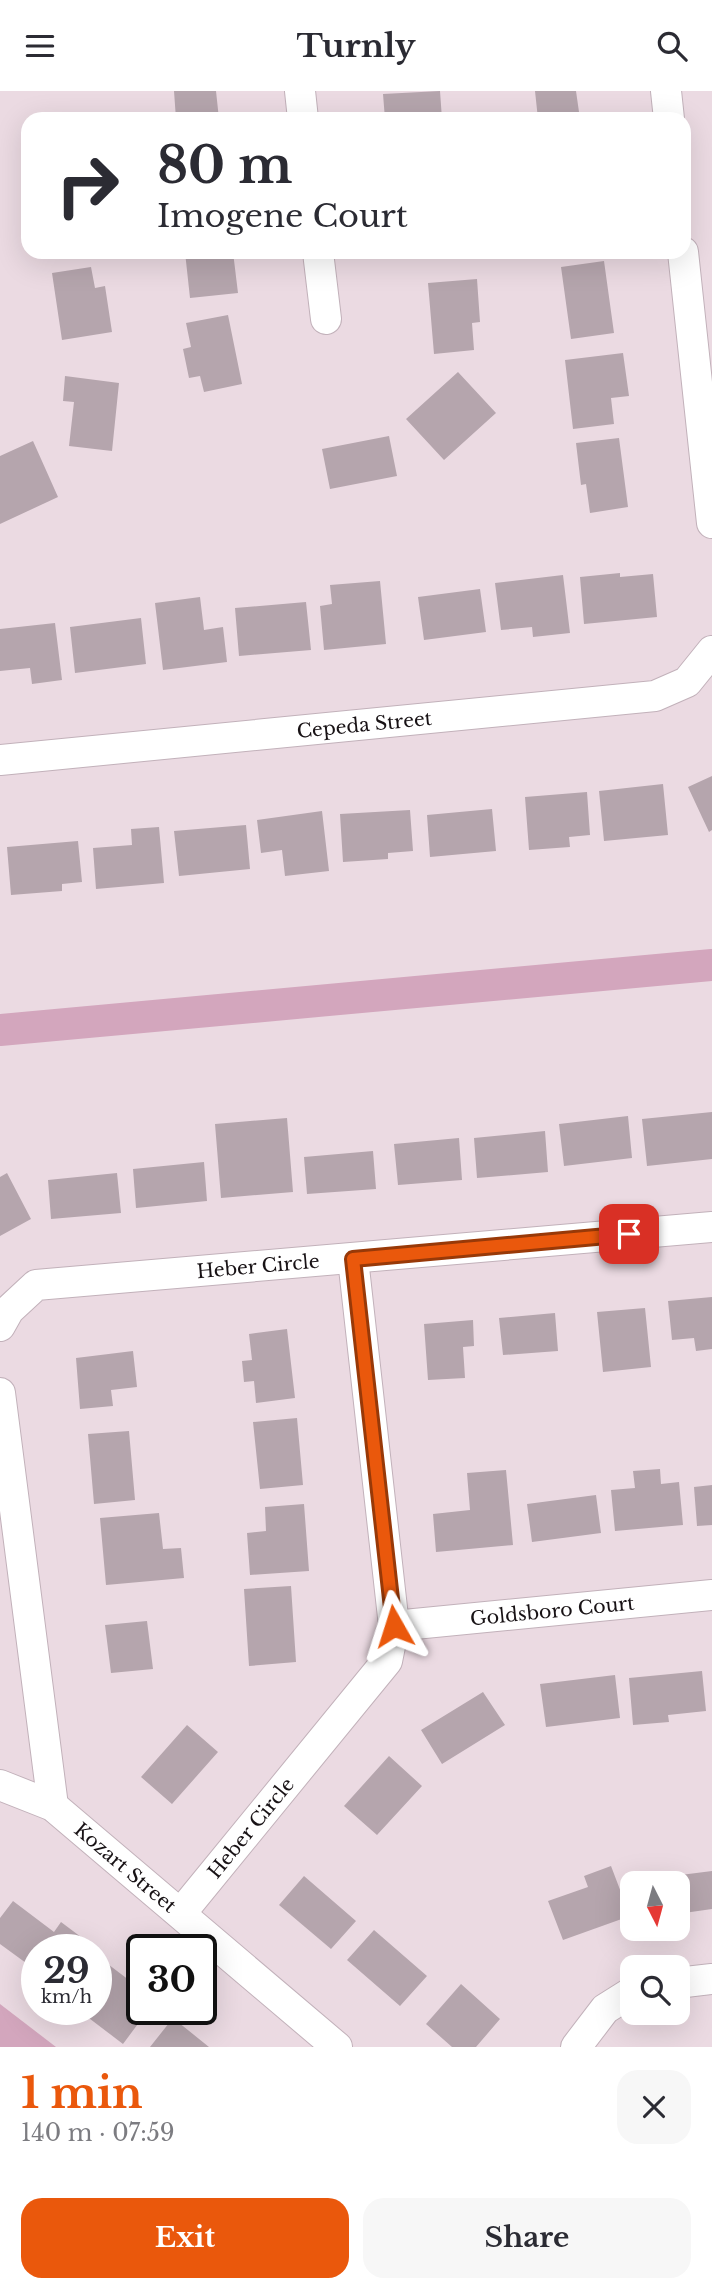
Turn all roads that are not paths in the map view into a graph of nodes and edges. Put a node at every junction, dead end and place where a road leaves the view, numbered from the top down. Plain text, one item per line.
1 (300, 91) edge
2 (666, 91) edge
3 (302, 112) edge
4 (668, 112) edge
5 (319, 259) edge
6 (684, 259) edge
7 (326, 319) dead end
8 (712, 523) edge
9 (712, 651) edge
10 (0, 760) edge
11 (712, 1227) edge
12 (353, 1259) junction
13 (0, 1326) edge
14 (0, 1393) edge
15 (712, 1595) edge
16 (394, 1626) junction
17 (0, 1785) edge
18 (54, 1807) junction
19 (181, 1913) junction
20 (712, 1979) edge
21 (690, 1982) edge
22 (620, 2000) edge
23 (337, 2047) edge
24 (576, 2047) edge

1 - 3 street
2 - 4 street
5 - 7 street
6 - 8 street
9 - 10 street, Cepeda Street
11 - 12 street
12 - 13 street, Heber Circle
12 - 16 street, Heber Circle
14 - 18 street
15 - 16 street, Goldsboro Court
16 - 19 street, Heber Circle
17 - 18 street, Kozart Street
18 - 19 street, Kozart Street
19 - 23 street, Kozart Street
20 - 21 street
22 - 24 street

